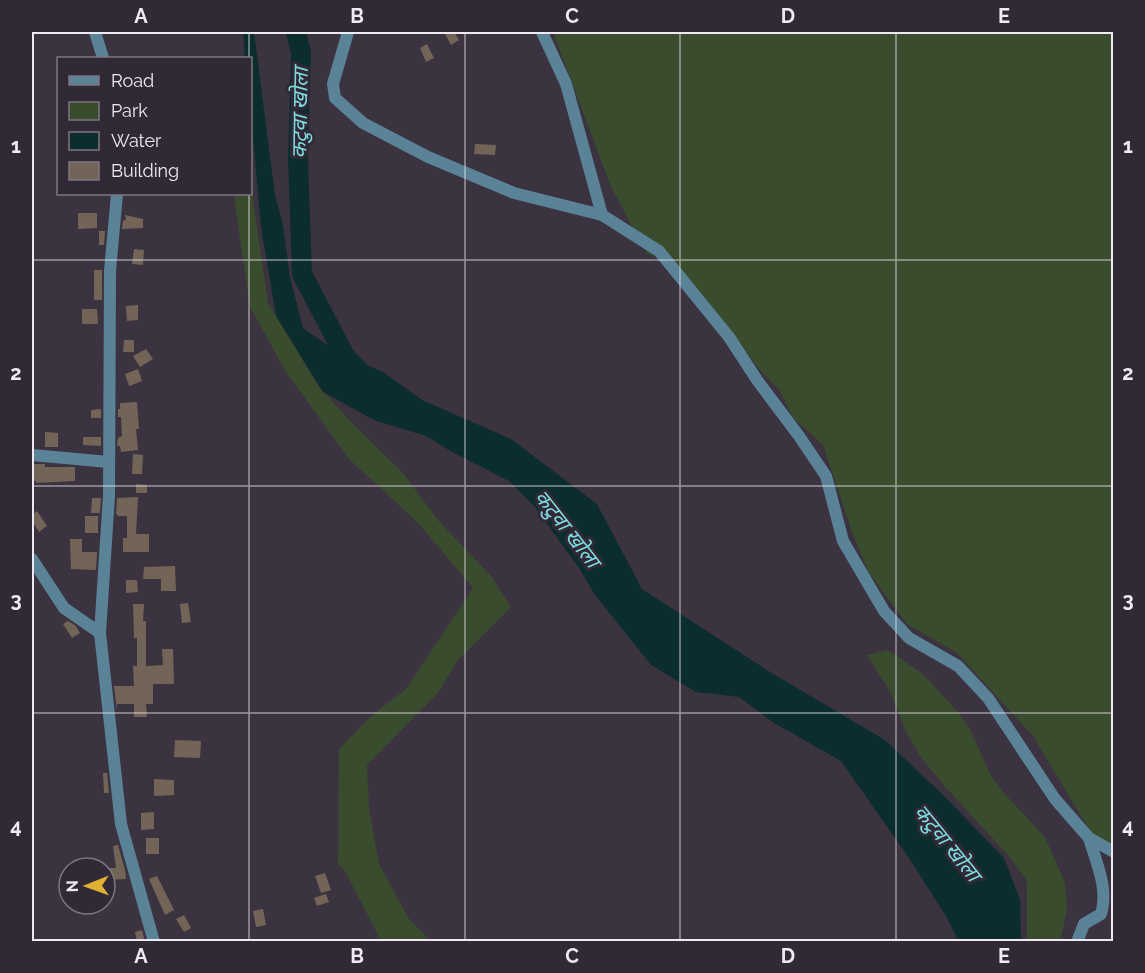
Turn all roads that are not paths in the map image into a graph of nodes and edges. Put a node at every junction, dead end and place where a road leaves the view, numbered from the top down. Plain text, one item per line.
1 (95, 32) edge
2 (348, 32) edge
3 (543, 32) edge
4 (103, 57) edge
5 (117, 195) edge
6 (602, 214) junction
7 (32, 455) edge
8 (109, 462) junction
9 (32, 560) edge
10 (100, 633) junction
11 (1089, 838) junction
12 (1113, 852) edge
13 (154, 942) edge
14 (1077, 942) edge

1 - 4 street
2 - 6 street
3 - 6 street
5 - 8 street
6 - 11 street
7 - 8 street
8 - 10 street
9 - 10 street
10 - 13 street
11 - 12 street
11 - 14 street

